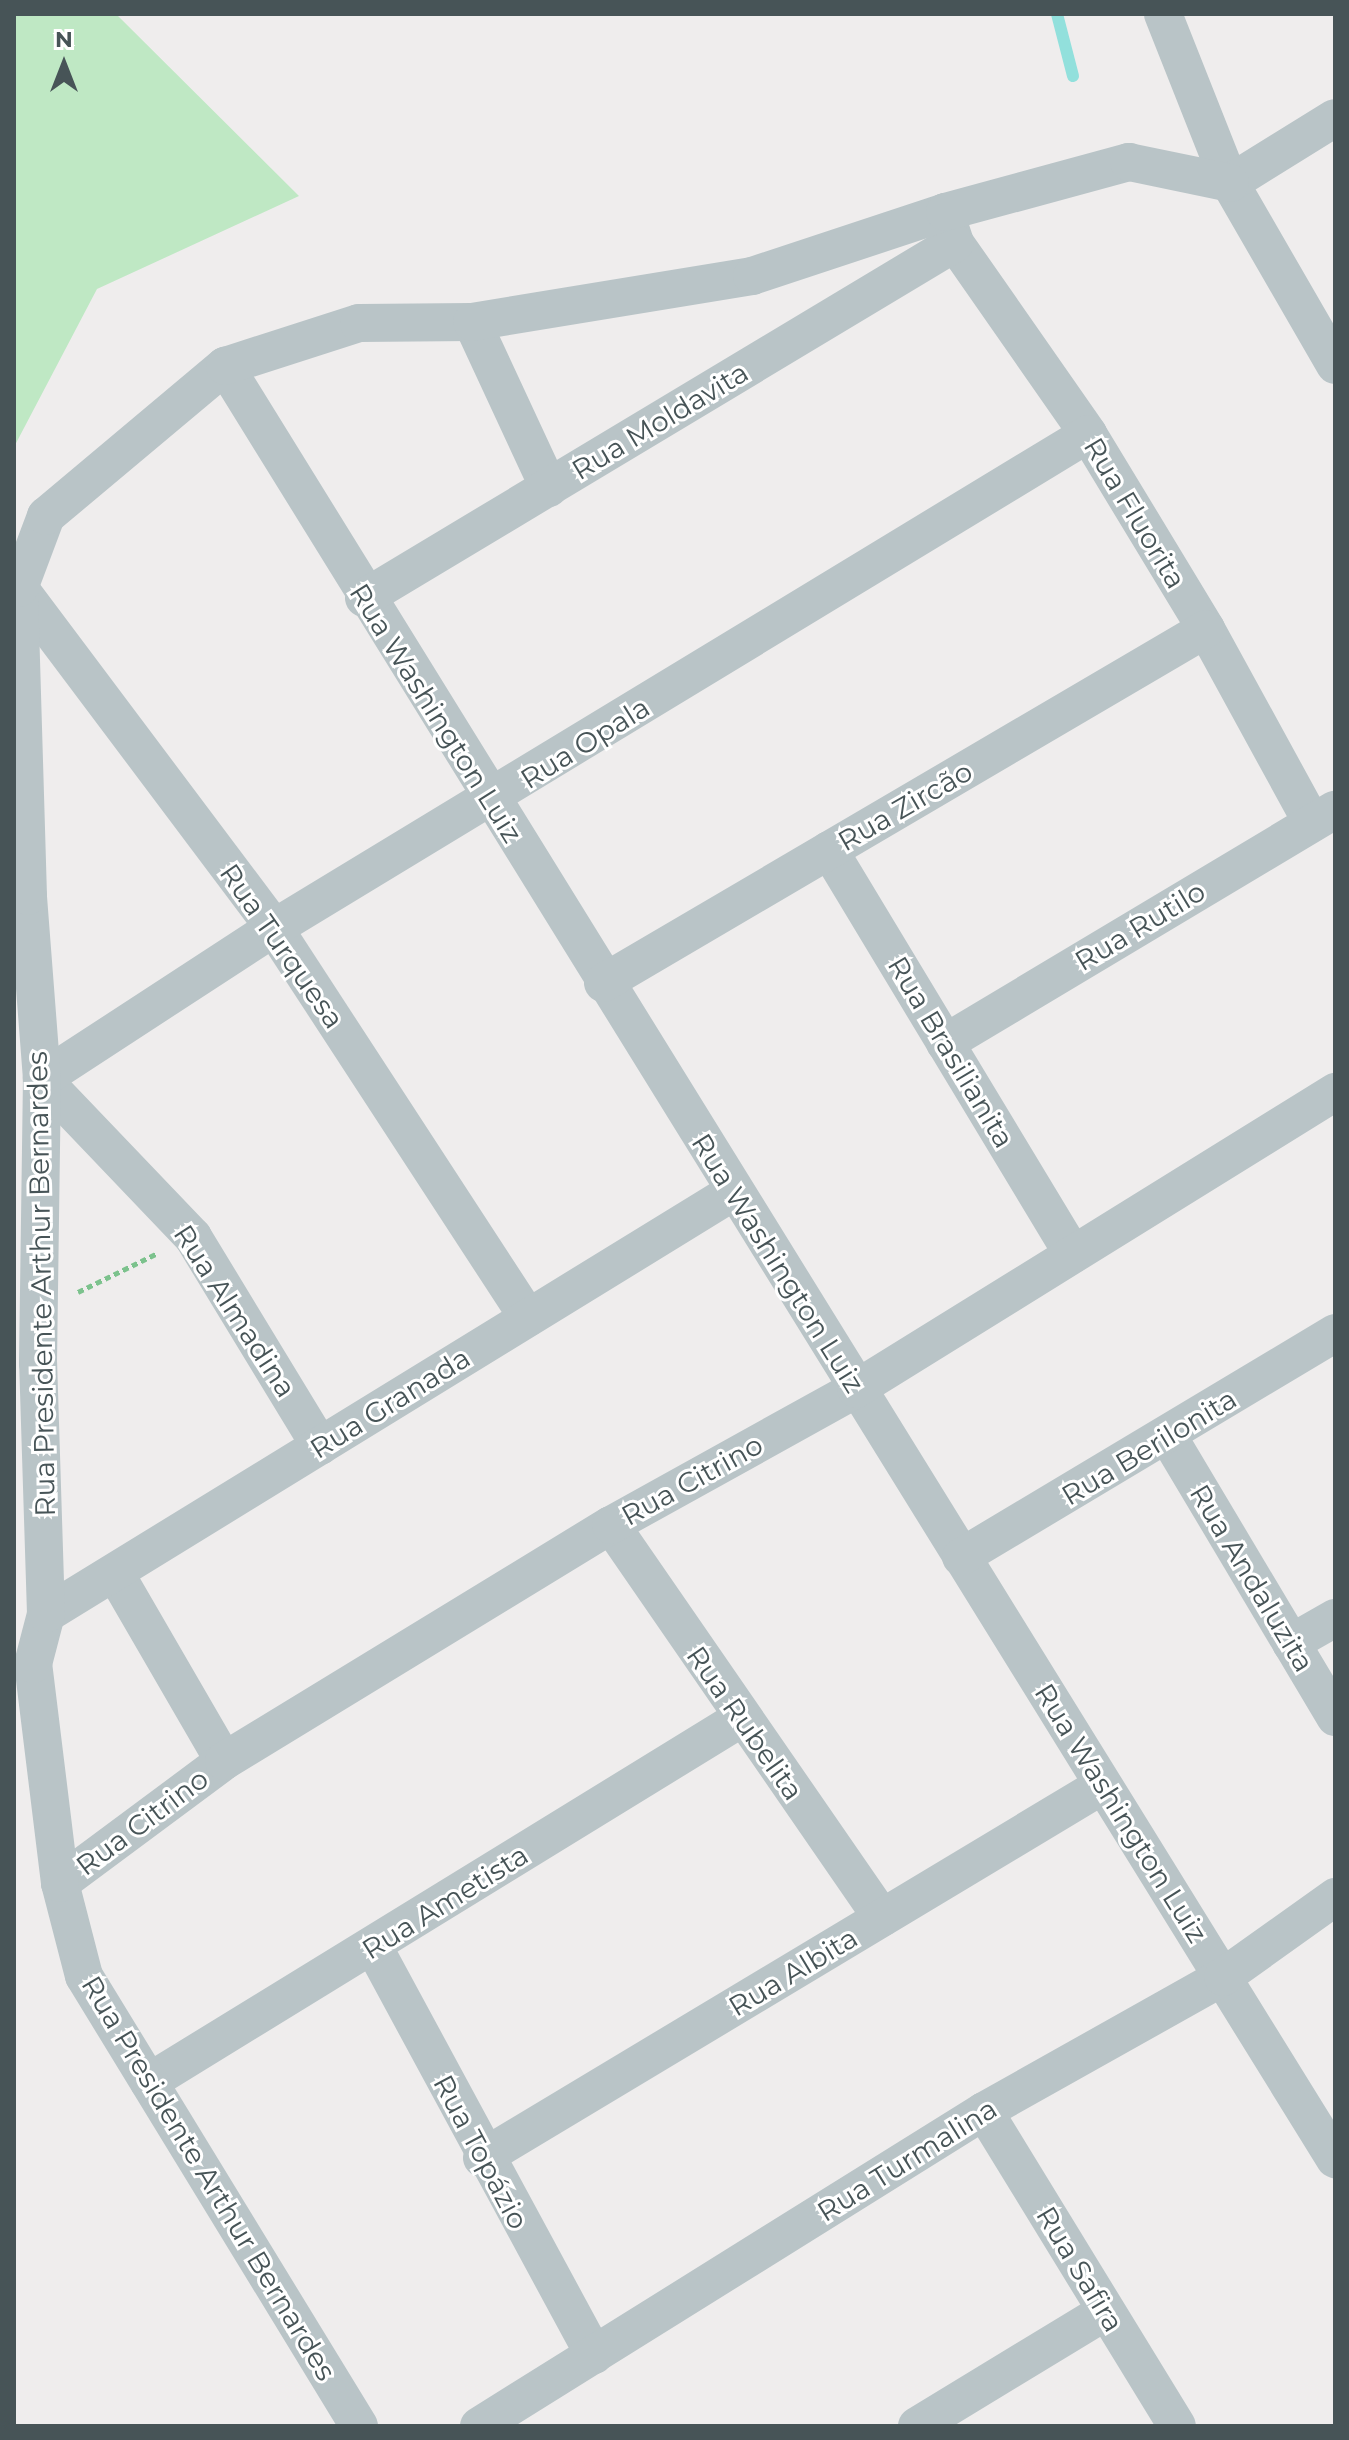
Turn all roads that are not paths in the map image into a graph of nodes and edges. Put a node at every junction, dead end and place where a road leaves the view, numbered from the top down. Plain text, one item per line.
1 (1163, 14) edge
2 (1335, 118) edge
3 (1230, 183) junction
4 (950, 228) junction
5 (1322, 314) edge
6 (472, 322) junction
7 (1335, 365) edge
8 (225, 366) junction
9 (1088, 434) junction
10 (549, 488) junction
11 (19, 588) junction
12 (364, 598) junction
13 (1206, 629) junction
14 (491, 801) junction
15 (1323, 817) edge
16 (829, 850) junction
17 (274, 928) junction
18 (603, 983) junction
19 (945, 1043) junction
20 (42, 1079) junction
21 (1335, 1092) edge
22 (733, 1192) junction
23 (1073, 1254) junction
24 (528, 1318) junction
25 (1335, 1333) edge
26 (856, 1389) junction
27 (1169, 1438) junction
28 (320, 1446) junction
29 (611, 1525) junction
30 (961, 1557) junction
31 (115, 1573) junction
32 (46, 1614) junction
33 (1335, 1618) edge
34 (1291, 1643) junction
35 (1335, 1717) edge
36 (740, 1719) junction
37 (224, 1761) junction
38 (1103, 1785) junction
39 (60, 1883) junction
40 (1335, 1897) edge
41 (882, 1918) junction
42 (373, 1946) junction
43 (1223, 1977) junction
44 (149, 2082) junction
45 (984, 2111) junction
46 (1333, 2151) edge
47 (482, 2158) junction
48 (1106, 2311) junction
49 (594, 2355) junction
50 (359, 2426) edge
51 (479, 2426) edge
52 (917, 2426) edge
53 (1177, 2426) edge

1 - 3 street
2 - 3 street
3 - 4 street, Rua Presidente Arthur Bernardes
3 - 5 street
4 - 6 street, Rua Presidente Arthur Bernardes
4 - 9 street, Rua Fluorita
4 - 10 street, Rua Moldavita
5 - 7 street
6 - 8 street, Rua Presidente Arthur Bernardes
6 - 10 street
8 - 11 street, Rua Presidente Arthur Bernardes
8 - 12 street, Rua Washington Luiz
9 - 13 street, Rua Fluorita
9 - 14 street, Rua Opala
10 - 12 street, Rua Moldavita
11 - 17 street, Rua Turquesa
11 - 20 street, Rua Presidente Arthur Bernardes
12 - 14 street, Rua Washington Luiz
13 - 15 street, Rua Fluorita
13 - 16 street, Rua Zircão
14 - 17 street, Rua Opala
14 - 18 street, Rua Washington Luiz
15 - 19 street, Rua Rutilo
16 - 18 street, Rua Zircão
16 - 19 street, Rua Brasilianita
17 - 20 street, Rua Opala
17 - 24 street, Rua Turquesa
18 - 22 street, Rua Washington Luiz
19 - 23 street, Rua Brasilianita
20 - 28 street, Rua Almadina
20 - 32 street, Rua Presidente Arthur Bernardes
21 - 23 street, Rua Citrino
22 - 24 street, Rua Granada
22 - 26 street, Rua Washington Luiz
23 - 26 street, Rua Citrino
24 - 28 street, Rua Granada
25 - 27 street, Rua Berilonita
26 - 29 street, Rua Citrino
26 - 30 street, Rua Washington Luiz
27 - 30 street, Rua Berilonita
27 - 34 street, Rua Andaluzita
28 - 31 street, Rua Granada
29 - 36 street, Rua Rubelita
29 - 37 street, Rua Citrino
30 - 38 street, Rua Washington Luiz
31 - 32 street, Rua Granada
31 - 37 street
32 - 39 street, Rua Presidente Arthur Bernardes
33 - 34 street
34 - 35 street, Rua Andaluzita
36 - 41 street, Rua Rubelita
36 - 42 street, Rua Ametista
37 - 39 street, Rua Citrino
38 - 41 street, Rua Albita
38 - 43 street, Rua Washington Luiz
39 - 44 street, Rua Presidente Arthur Bernardes
40 - 43 street, Rua Turmalina
41 - 47 street, Rua Albita
42 - 44 street, Rua Ametista
42 - 47 street, Rua Topázio
43 - 45 street, Rua Turmalina
43 - 46 street, Rua Washington Luiz
44 - 50 street, Rua Presidente Arthur Bernardes
45 - 48 street, Rua Safira
45 - 49 street, Rua Turmalina
47 - 49 street, Rua Topázio
48 - 52 street
48 - 53 street, Rua Safira
49 - 51 street, Rua Turmalina

